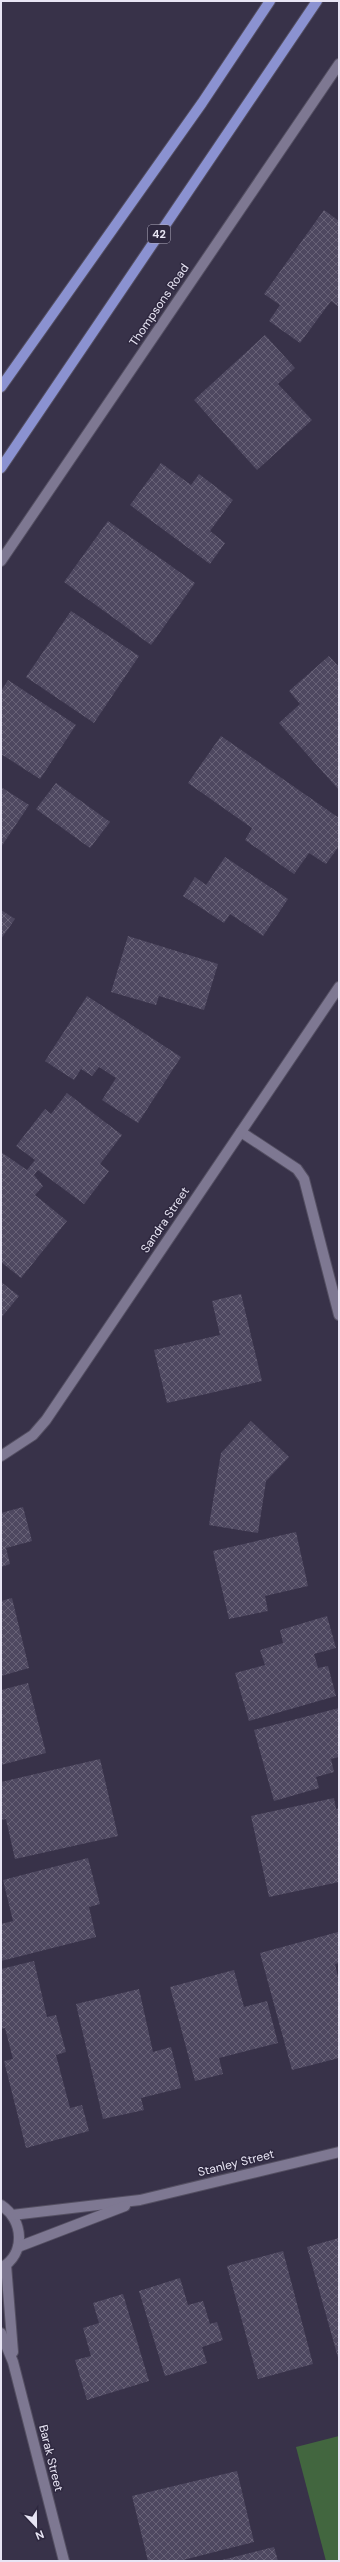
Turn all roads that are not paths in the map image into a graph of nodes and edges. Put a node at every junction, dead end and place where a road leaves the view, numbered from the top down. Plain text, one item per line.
1 (270, 1) edge
2 (317, 1) edge
3 (339, 64) edge
4 (1, 387) edge
5 (1, 468) edge
6 (1, 561) edge
7 (339, 987) edge
8 (241, 1132) junction
9 (339, 1315) edge
10 (1, 1456) edge
11 (339, 2152) edge
12 (140, 2200) junction
13 (1, 2205) edge
14 (12, 2216) junction
15 (18, 2246) junction
16 (3, 2266) edge
17 (1, 2333) edge
18 (13, 2362) junction
19 (64, 2561) edge

1 - 4 main road
2 - 5 main road, 42
3 - 6 street, Thompsons Road
7 - 8 street, Sandra Street
8 - 9 street
8 - 10 street, Sandra Street
11 - 12 street, Stanley Street
12 - 14 street, Stanley Street
12 - 15 street, Stanley Street
13 - 14 street
14 - 15 street
15 - 16 street
16 - 18 street, Barak Street
17 - 18 street, Barak Street
18 - 19 street, Barak Street

